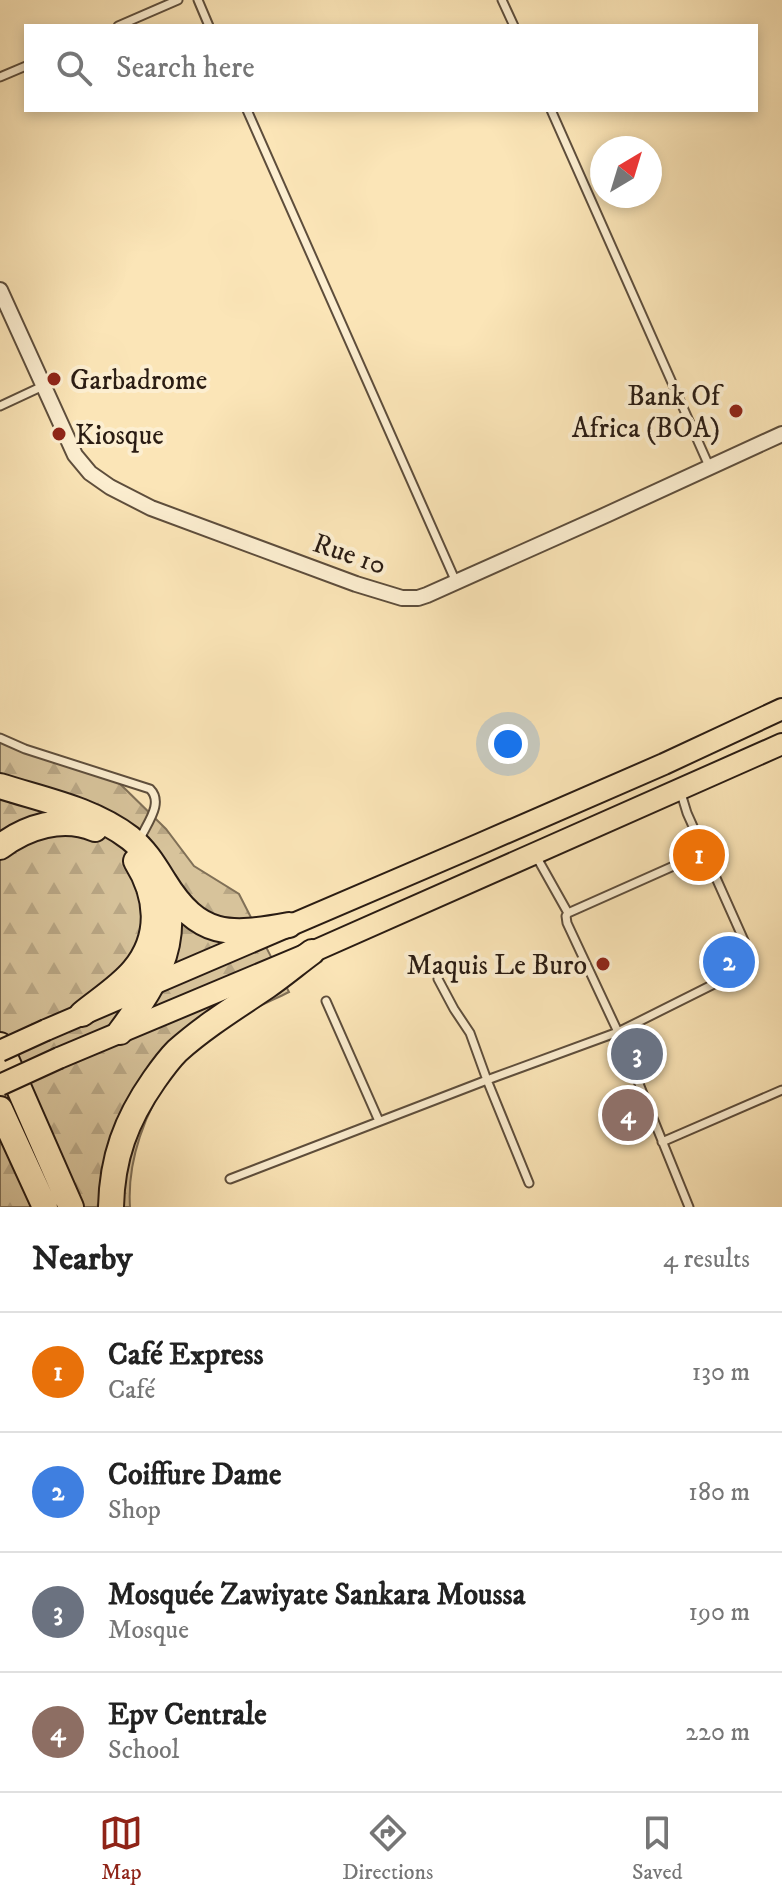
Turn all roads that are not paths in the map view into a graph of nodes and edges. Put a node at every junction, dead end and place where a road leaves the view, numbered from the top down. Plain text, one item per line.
1 (178, 0) edge
2 (198, 0) edge
3 (502, 0) edge
4 (123, 24) edge
5 (208, 24) edge
6 (513, 24) edge
7 (24, 67) edge
8 (0, 77) edge
9 (248, 112) edge
10 (552, 112) edge
11 (0, 290) edge
12 (43, 386) junction
13 (0, 406) edge
14 (782, 434) edge
15 (709, 466) junction
16 (456, 582) junction
17 (782, 709) edge
18 (0, 738) edge
19 (782, 744) edge
20 (0, 786) edge
21 (680, 790) junction
22 (137, 844) junction
23 (0, 847) edge
24 (705, 852) junction
25 (535, 854) junction
26 (162, 879) junction
27 (568, 913) junction
28 (289, 925) junction
29 (312, 952) junction
30 (438, 979) dead end
31 (151, 986) junction
32 (326, 1001) dead end
33 (82, 1014) junction
34 (120, 1032) junction
35 (618, 1032) junction
36 (0, 1048) edge
37 (487, 1080) junction
38 (0, 1085) edge
39 (782, 1090) edge
40 (0, 1109) edge
41 (379, 1121) junction
42 (662, 1142) junction
43 (230, 1179) dead end
44 (529, 1183) dead end
45 (45, 1207) edge
46 (71, 1207) edge
47 (111, 1207) edge
48 (689, 1207) edge

1 - 4 lane
2 - 5 lane
3 - 6 lane
7 - 8 lane
9 - 16 lane
10 - 15 lane
11 - 12 street, Rue 10
12 - 13 lane
12 - 16 street, Rue 10
14 - 15 street, Rue 10
15 - 16 street, Rue 10
17 - 28 main road
18 - 22 lane
19 - 21 main road
20 - 22 highway
21 - 24 lane
21 - 25 main road
22 - 26 highway
23 - 33 highway
24 - 27 lane
24 - 35 lane
25 - 27 lane
25 - 29 main road
26 - 28 highway
26 - 31 highway
27 - 35 lane
28 - 31 main road
29 - 34 main road
29 - 47 highway
30 - 37 lane
31 - 33 main road
31 - 34 highway
32 - 41 lane
33 - 36 main road, bridge
34 - 38 main road, bridge
35 - 37 lane
35 - 42 lane
36 - 46 highway
37 - 41 lane
37 - 44 lane
39 - 42 lane
40 - 45 highway
41 - 43 lane
42 - 48 lane

